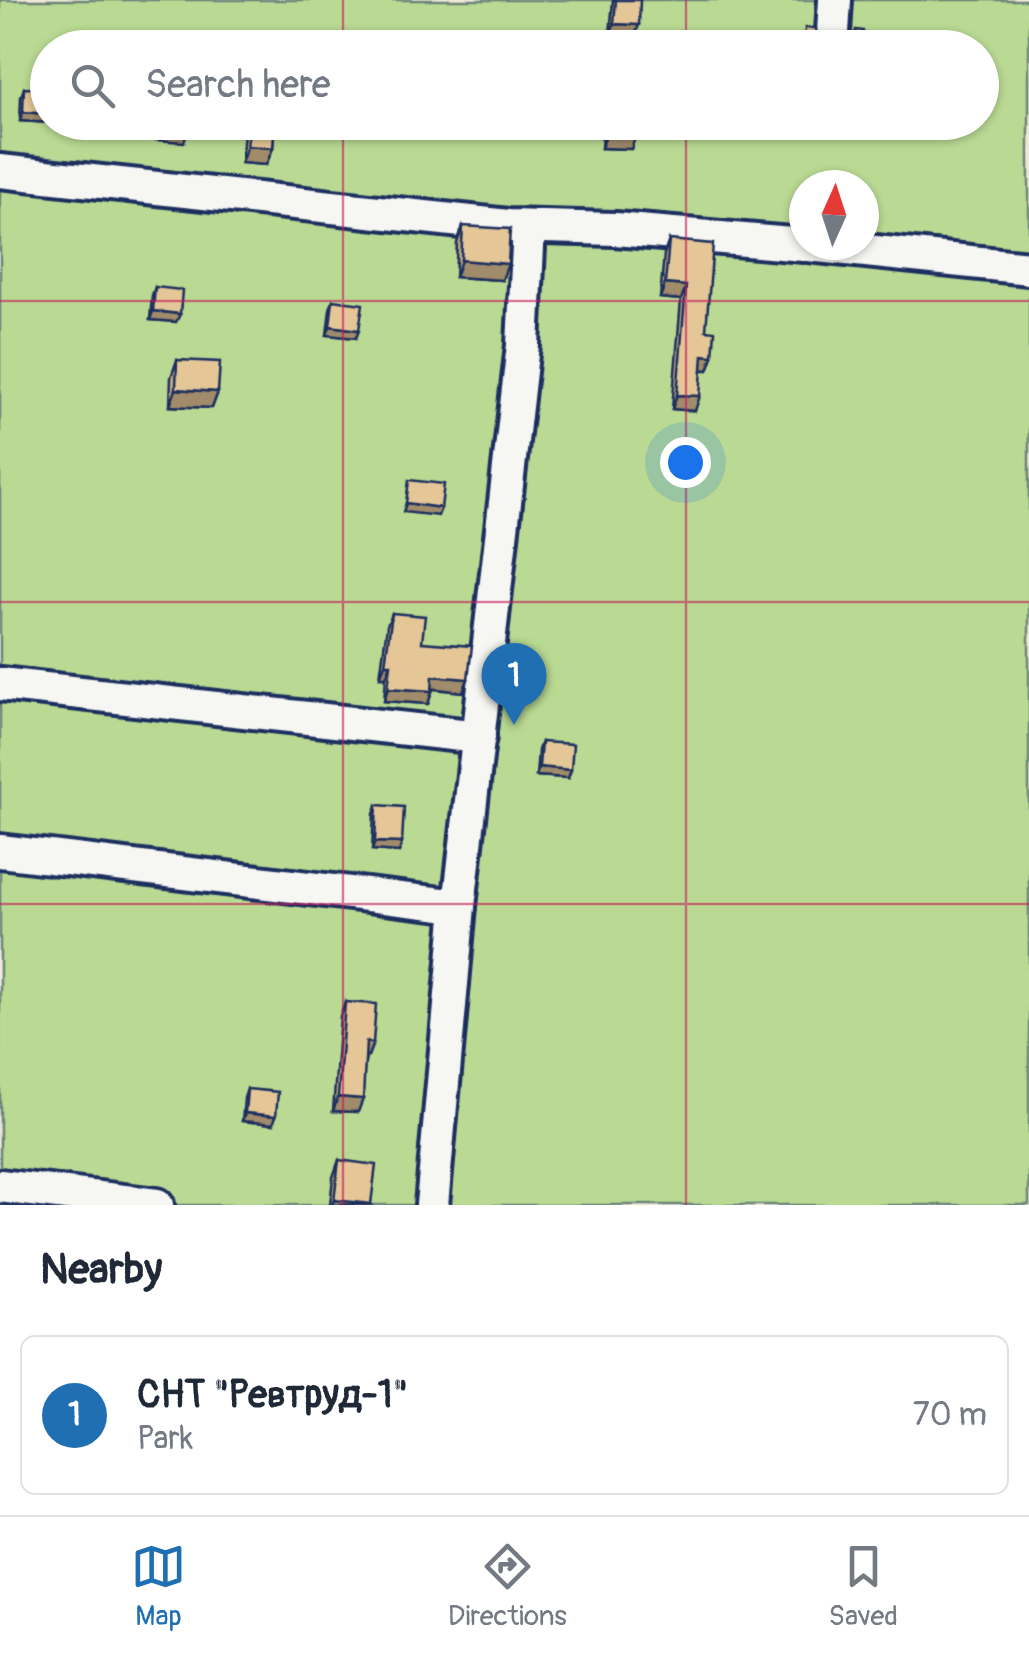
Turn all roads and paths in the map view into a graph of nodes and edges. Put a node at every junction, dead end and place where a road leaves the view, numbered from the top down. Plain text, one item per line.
1 (835, 0) edge
2 (833, 30) edge
3 (0, 171) edge
4 (529, 227) junction
5 (789, 244) edge
6 (879, 253) edge
7 (1029, 268) edge
8 (0, 684) edge
9 (479, 737) junction
10 (0, 852) edge
11 (458, 906) junction
12 (0, 1186) edge
13 (157, 1205) edge
14 (432, 1205) edge

1 - 2 street
3 - 4 street
4 - 5 street
4 - 9 street
6 - 7 street
8 - 9 street
9 - 11 street
10 - 11 street
11 - 14 street
12 - 13 street

